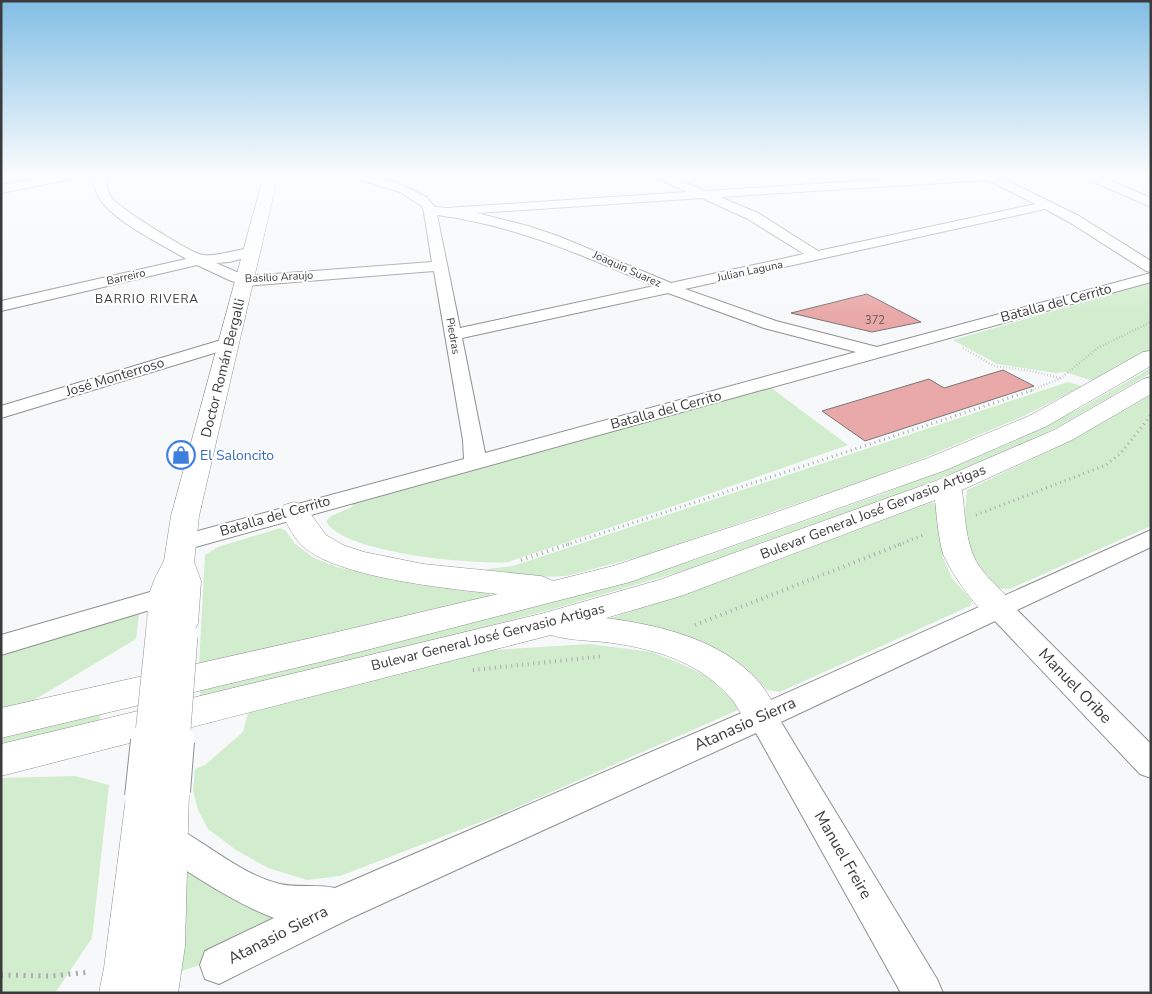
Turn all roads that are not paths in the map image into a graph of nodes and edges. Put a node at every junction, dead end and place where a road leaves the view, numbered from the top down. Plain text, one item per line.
1 (134, 221) edge
2 (260, 221) edge
3 (432, 221) edge
4 (487, 221) edge
5 (762, 221) edge
6 (973, 221) edge
7 (1078, 221) edge
8 (252, 252) junction
9 (817, 256) junction
10 (199, 260) junction
11 (440, 266) junction
12 (1151, 268) edge
13 (1151, 277) edge
14 (245, 281) junction
15 (670, 288) junction
16 (1, 306) edge
17 (453, 335) junction
18 (228, 343) junction
19 (876, 352) junction
20 (1151, 357) edge
21 (1151, 384) edge
22 (1, 412) edge
23 (475, 462) junction
24 (948, 486) junction
25 (294, 511) junction
26 (1151, 538) edge
27 (180, 552) junction
28 (565, 589) junction
29 (999, 608) junction
30 (170, 616) junction
31 (544, 625) junction
32 (1, 645) edge
33 (762, 717) junction
34 (1, 722) edge
35 (1, 760) edge
36 (1151, 764) edge
37 (157, 794) junction
38 (166, 839) junction
39 (338, 905) junction
40 (219, 965) dead end
41 (135, 985) edge
42 (923, 993) edge

1 - 10 street, Basilio Araujo
2 - 8 main road, Doctor Román Bergalli
3 - 11 street, Piedras
4 - 15 street, Joaquin Suarez
5 - 9 street
6 - 9 street, Julian Laguna
7 - 12 street
8 - 10 street, Barreiro
8 - 14 main road, Doctor Román Bergalli
9 - 15 street, Julian Laguna
10 - 14 street, Basilio Araujo
10 - 16 street, Barreiro
11 - 14 street, Basilio Araujo
11 - 17 street, Piedras
13 - 19 street, Batalla del Cerrito
14 - 18 main road, Doctor Román Bergalli
15 - 17 street, Julian Laguna
15 - 19 street, Joaquin Suarez
17 - 23 street, Piedras
18 - 22 street, José Monterroso
18 - 27 main road, Doctor Román Bergalli
19 - 23 street, Batalla del Cerrito
20 - 28 main road, Bulevar General José Gervasio Artigas
21 - 24 main road, Bulevar General José Gervasio Artigas
23 - 25 street, Batalla del Cerrito
24 - 29 main road
24 - 31 main road, Bulevar General José Gervasio Artigas
25 - 27 street, Batalla del Cerrito
25 - 28 main road
26 - 29 street, Atanasio Sierra
27 - 30 main road, Doctor Román Bergalli
28 - 34 main road, Bulevar General José Gervasio Artigas
29 - 33 street, Atanasio Sierra
29 - 36 street, Manuel Oribe
30 - 32 street
30 - 37 main road, Doctor Román Bergalli, bridge
31 - 33 main road
31 - 35 main road, Bulevar General José Gervasio Artigas
33 - 39 street, Atanasio Sierra
33 - 42 street, Manuel Freire
37 - 38 main road
37 - 41 main road
38 - 39 street, Atanasio Sierra
38 - 41 main road
39 - 40 street, Atanasio Sierra

